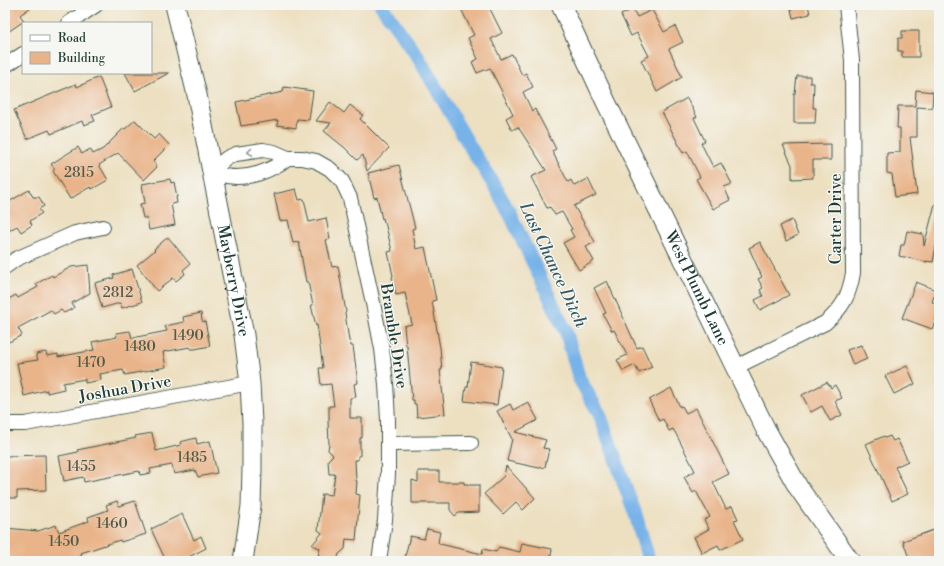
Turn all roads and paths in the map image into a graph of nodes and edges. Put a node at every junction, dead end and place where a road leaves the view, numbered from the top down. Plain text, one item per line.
1 (96, 5) edge
2 (175, 5) edge
3 (561, 5) edge
4 (846, 5) edge
5 (70, 22) edge
6 (22, 55) edge
7 (5, 66) edge
8 (288, 158) junction
9 (211, 171) junction
10 (103, 227) dead end
11 (5, 267) edge
12 (736, 367) junction
13 (250, 383) junction
14 (5, 424) edge
15 (471, 443) dead end
16 (388, 444) junction
17 (243, 561) edge
18 (379, 561) edge
19 (850, 561) edge

1 - 5 street
2 - 9 main road, Mayberry Drive
3 - 12 main road, West Plumb Lane
4 - 12 street, Carter Drive
6 - 7 street
8 - 9 street
8 -> 9 street, Bramble Drive
8 - 16 street, Bramble Drive
9 - 13 main road, Mayberry Drive
10 - 11 street
12 - 19 main road, West Plumb Lane
13 - 14 street, Joshua Drive
13 - 17 main road, Mayberry Drive
15 - 16 street
16 - 18 street, Bramble Drive

